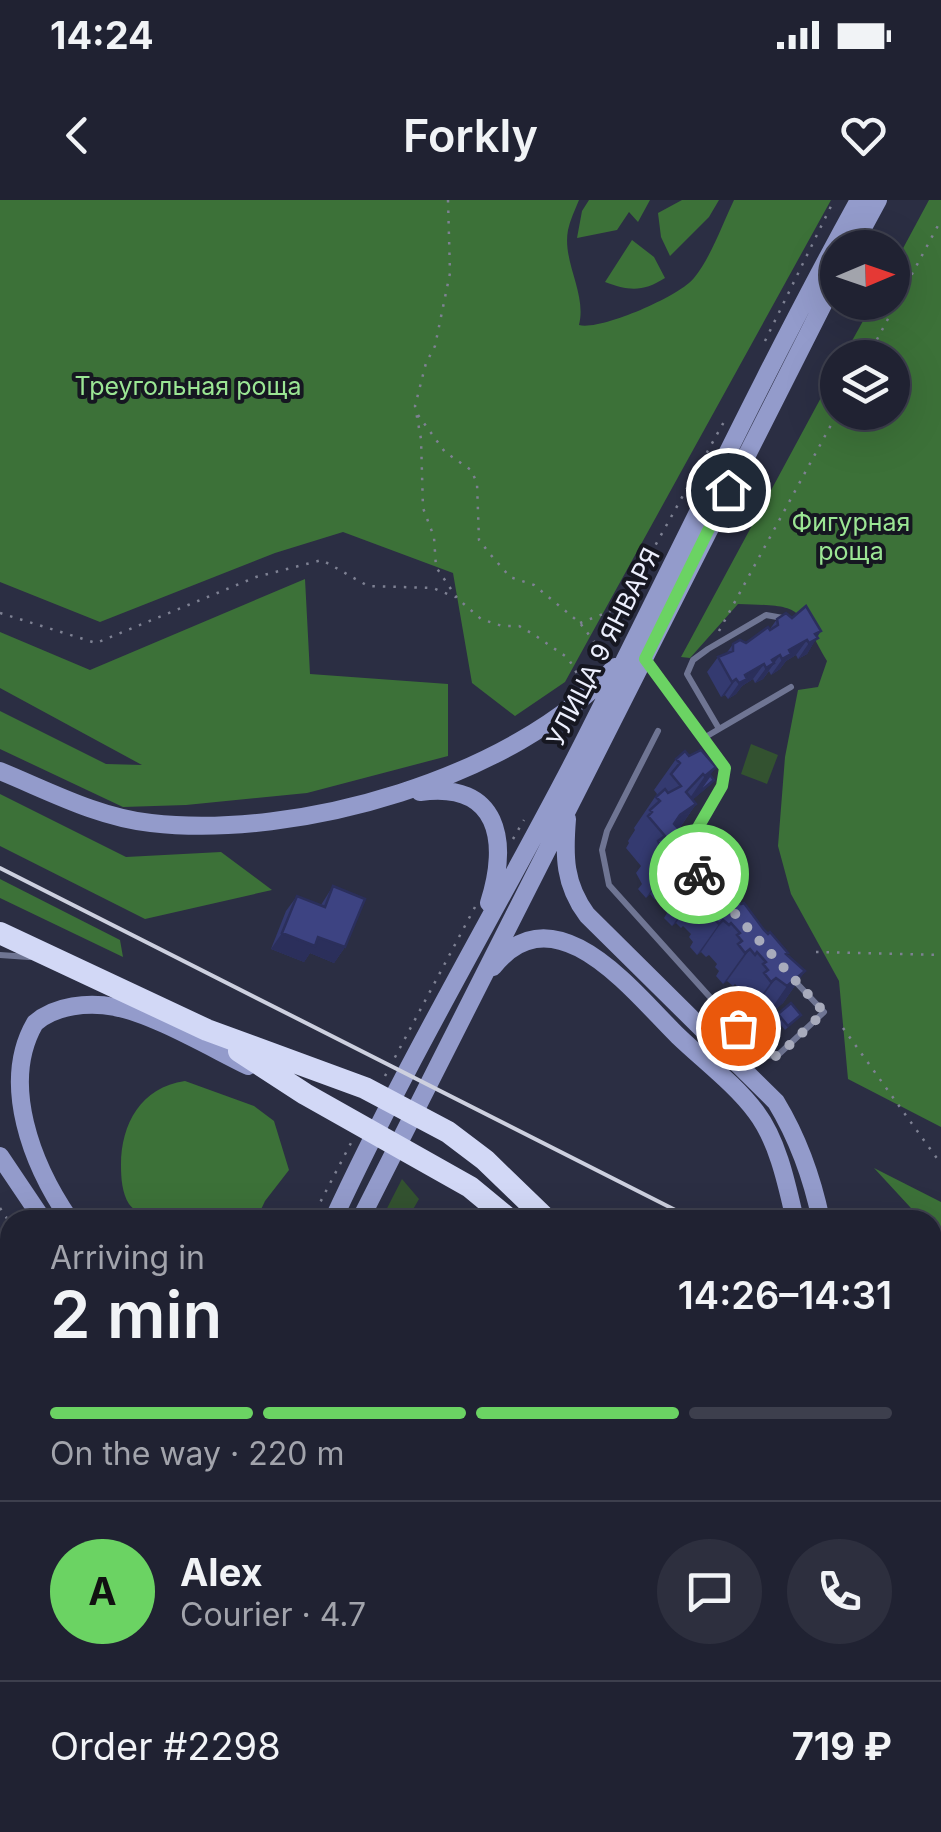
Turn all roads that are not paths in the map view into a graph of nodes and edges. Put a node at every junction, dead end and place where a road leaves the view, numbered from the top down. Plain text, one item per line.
1 (858, 200) edge
2 (878, 200) edge
3 (862, 230) edge
4 (820, 309) edge
5 (783, 618) edge
6 (638, 655) junction
7 (791, 687) dead end
8 (718, 728) junction
9 (658, 732) dead end
10 (702, 739) junction
11 (0, 771) edge
12 (361, 804) junction
13 (568, 808) junction
14 (682, 855) edge
15 (0, 933) edge
16 (474, 944) junction
17 (0, 955) edge
18 (56, 959) junction
19 (785, 970) edge
20 (480, 984) junction
21 (207, 1030) junction
22 (306, 1094) junction
23 (0, 1156) edge
24 (353, 1157) junction
25 (36, 1210) edge
26 (64, 1210) edge
27 (327, 1210) edge
28 (336, 1210) edge
29 (365, 1210) edge
30 (498, 1210) edge
31 (539, 1210) edge
32 (793, 1210) edge
33 (819, 1210) edge

1 - 6 main road, УЛИЦА 9 ЯНВАРЯ
2 - 3 main road
4 - 6 main road, УЛИЦА 9 ЯНВАРЯ
5 - 8 lane
6 - 10 lane
6 - 12 main road
6 - 13 main road, УЛИЦА 9 ЯНВАРЯ
6 - 16 main road, УЛИЦА 9 ЯНВАРЯ
7 - 8 lane
8 - 10 lane
9 - 19 lane
10 - 14 lane
11 - 12 main road
12 - 16 main road
13 - 20 main road, УЛИЦА 9 ЯНВАРЯ
13 - 33 main road
15 - 18 highway
16 - 24 main road, УЛИЦА 9 ЯНВАРЯ
17 - 18 lane
18 - 21 highway
20 - 29 main road, УЛИЦА 9 ЯНВАРЯ
20 - 32 main road
21 - 22 highway
21 - 31 highway
22 - 26 main road
22 - 30 highway
23 - 25 main road
24 - 27 main road
24 - 28 main road

